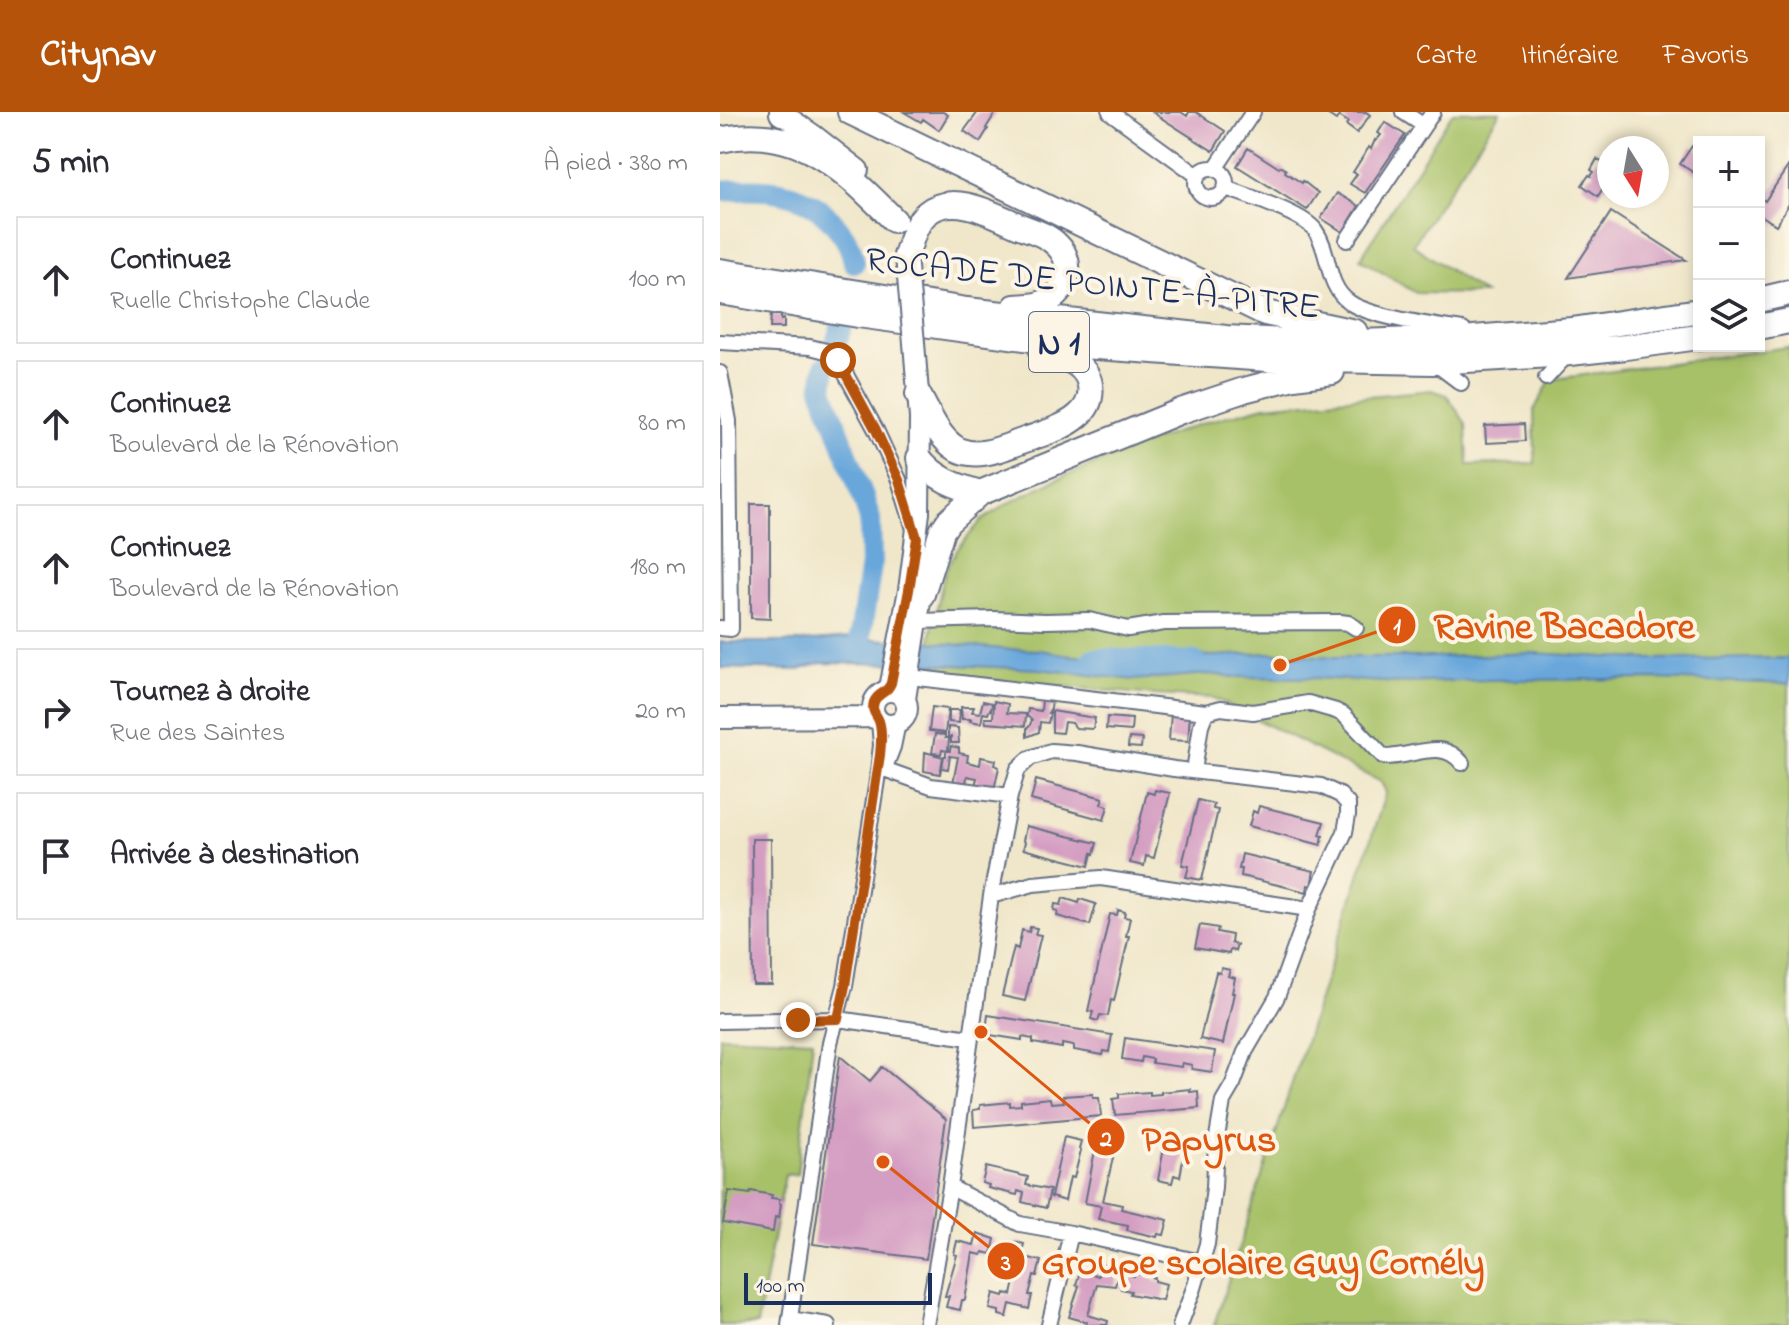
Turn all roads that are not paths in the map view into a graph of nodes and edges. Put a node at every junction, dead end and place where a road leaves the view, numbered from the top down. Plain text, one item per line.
1 (782, 112) edge
2 (850, 112) edge
3 (1110, 112) edge
4 (1253, 112) edge
5 (1403, 112) edge
6 (1433, 112) edge
7 (1423, 125) junction
8 (720, 140) edge
9 (1215, 169) junction
10 (1198, 176) junction
11 (1226, 188) junction
12 (894, 220) junction
13 (1347, 240) dead end
14 (906, 256) junction
15 (720, 262) edge
16 (720, 271) edge
17 (773, 280) junction
18 (720, 292) edge
19 (1789, 293) edge
20 (1765, 299) edge
21 (1693, 312) edge
22 (961, 319) junction
23 (1789, 321) edge
24 (1765, 326) edge
25 (1503, 336) junction
26 (1693, 338) edge
27 (1413, 340) junction
28 (720, 342) edge
29 (1568, 353) junction
30 (1433, 362) junction
31 (1402, 363) junction
32 (720, 373) edge
33 (1546, 378) dead end
34 (1461, 383) dead end
35 (918, 394) junction
36 (924, 464) junction
37 (980, 493) junction
38 (917, 538) junction
39 (922, 594) junction
40 (725, 628) edge
41 (1356, 628) dead end
42 (912, 629) junction
43 (892, 700) junction
44 (1206, 712) junction
45 (720, 718) edge
46 (1462, 763) dead end
47 (1194, 771) junction
48 (880, 774) junction
49 (1010, 796) junction
50 (991, 896) junction
51 (1309, 909) junction
52 (838, 1019) junction
53 (720, 1021) edge
54 (970, 1038) junction
55 (950, 1187) junction
56 (1071, 1233) junction
57 (1201, 1262) junction
58 (790, 1322) edge
59 (828, 1325) edge
60 (926, 1325) edge
61 (1049, 1325) edge
62 (1180, 1325) edge

1 - 12 main road
2 - 27 highway
3 - 10 street
4 - 9 street
5 - 7 street
6 - 7 street
7 - 13 street
8 - 12 highway
9 - 10 street
9 - 11 street
10 - 11 street
11 - 25 street
12 - 14 main road
14 - 22 highway
14 - 35 main road, bridge
15 - 17 highway
16 - 17 highway, ROCADE DE POINTE-À-PITRE / N 1
17 - 22 highway, ROCADE DE POINTE-À-PITRE / N 1
18 - 22 highway, ROCADE DE POINTE-À-PITRE / N 1
19 - 20 highway
21 - 25 highway, ROCADE DE POINTE-À-PITRE / N 1
22 - 27 highway, ROCADE DE POINTE-À-PITRE / N 1
22 - 31 highway, ROCADE DE POINTE-À-PITRE / N 1
22 - 35 highway
23 - 24 highway
25 - 27 highway, ROCADE DE POINTE-À-PITRE / N 1
26 - 29 highway, ROCADE DE POINTE-À-PITRE / N 1
28 - 38 street
29 - 30 highway, ROCADE DE POINTE-À-PITRE / N 1
29 - 33 street
30 - 31 highway, ROCADE DE POINTE-À-PITRE / N 1
30 - 34 street
31 - 37 highway
32 - 40 street
35 - 36 main road
36 - 37 highway
36 - 38 main road
36 - 39 main road
37 - 39 highway
38 - 42 main road
39 - 42 main road
41 - 42 street
42 - 43 main road
43 - 44 street
43 - 45 main road
43 - 48 street
44 - 46 street
44 - 47 street
47 - 49 street
47 - 51 street
48 - 49 street
48 - 52 street
49 - 50 street
50 - 51 street
50 - 54 street
51 - 57 street
52 - 53 street
52 - 54 street
52 - 58 street
54 - 55 street
55 - 56 street
55 - 60 street
56 - 57 street
56 - 61 street
57 - 62 street
58 - 59 street

